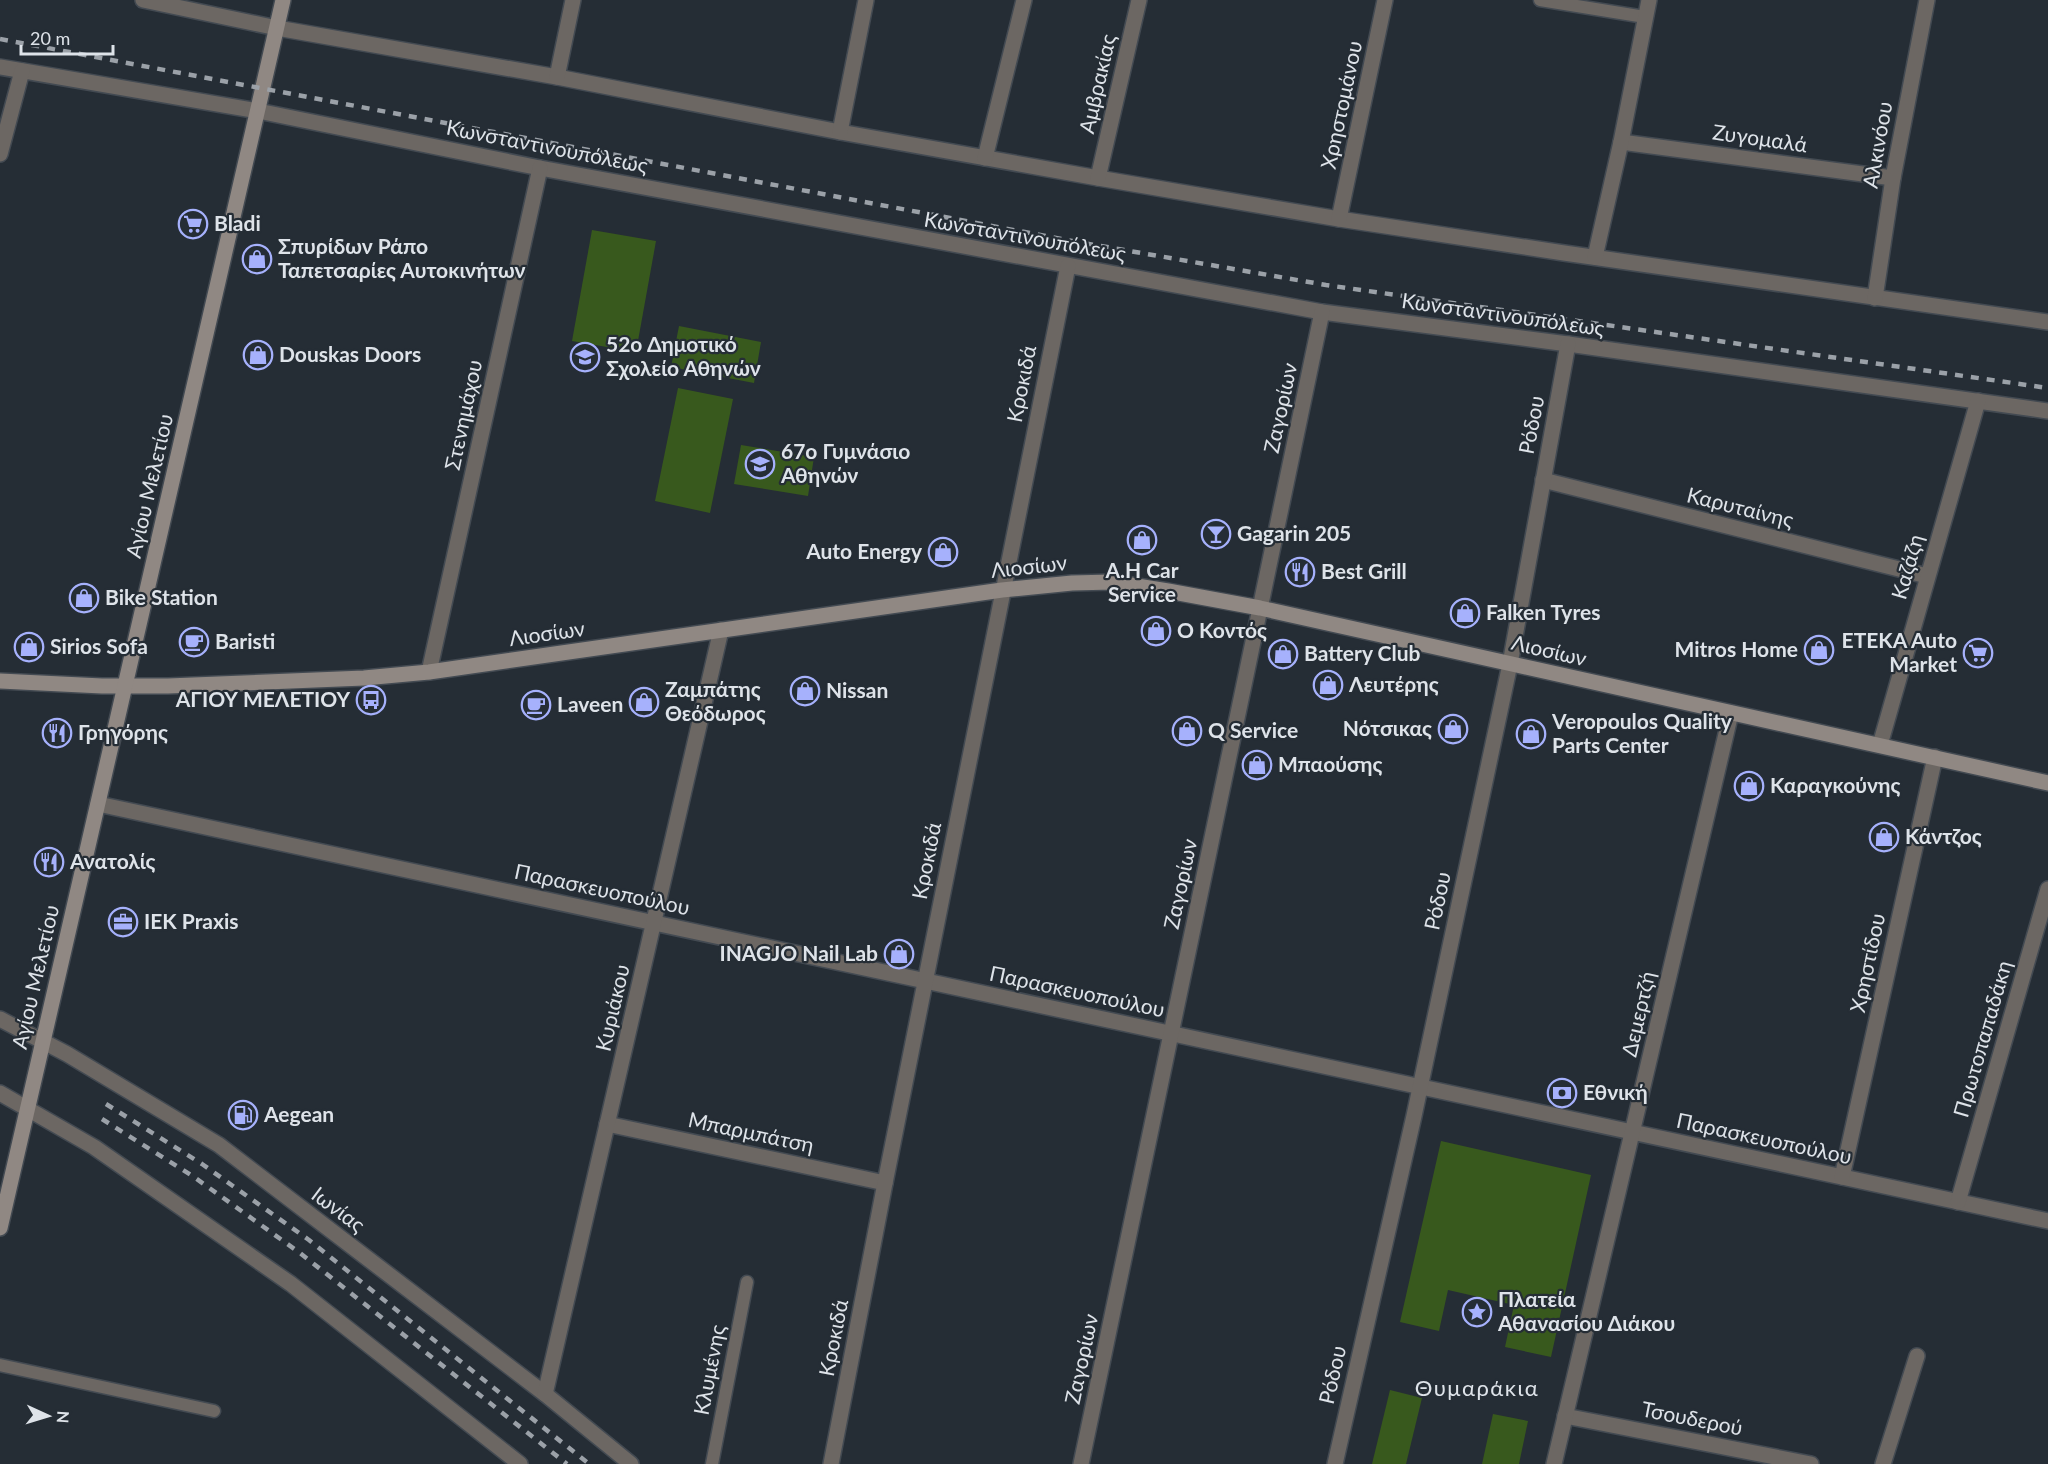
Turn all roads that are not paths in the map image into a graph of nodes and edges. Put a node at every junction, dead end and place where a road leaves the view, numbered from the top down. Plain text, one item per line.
1 (143, 0) edge
2 (283, 0) edge
3 (573, 0) edge
4 (866, 0) edge
5 (1024, 0) edge
6 (1139, 0) edge
7 (1385, 0) edge
8 (1540, 0) edge
9 (1648, 0) edge
10 (1927, 0) edge
11 (1645, 17) junction
12 (277, 28) junction
13 (0, 67) edge
14 (22, 71) junction
15 (557, 77) junction
16 (258, 111) junction
17 (840, 132) junction
18 (1621, 142) junction
19 (0, 154) edge
20 (985, 158) junction
21 (540, 168) junction
22 (1098, 178) junction
23 (1893, 178) junction
24 (1339, 219) junction
25 (1595, 257) junction
26 (1068, 266) junction
27 (1875, 298) junction
28 (1322, 312) junction
29 (2048, 322) edge
30 (1568, 344) junction
31 (1978, 401) junction
32 (2048, 411) edge
33 (1543, 480) junction
34 (1927, 576) junction
35 (1002, 590) junction
36 (1260, 608) junction
37 (721, 630) junction
38 (1510, 664) junction
39 (429, 672) junction
40 (0, 681) edge
41 (125, 686) junction
42 (1731, 713) junction
43 (1880, 745) junction
44 (1935, 757) junction
45 (2048, 783) edge
46 (98, 804) junction
47 (2048, 889) edge
48 (654, 923) junction
49 (925, 981) junction
50 (0, 1019) edge
51 (1171, 1034) junction
52 (43, 1040) junction
53 (1420, 1087) junction
54 (0, 1093) edge
55 (28, 1107) junction
56 (608, 1124) junction
57 (1632, 1132) junction
58 (1842, 1177) junction
59 (885, 1183) junction
60 (3, 1202) edge
61 (1958, 1202) junction
62 (2048, 1221) edge
63 (0, 1228) edge
64 (747, 1282) dead end
65 (1917, 1356) dead end
66 (0, 1365) edge
67 (545, 1394) junction
68 (214, 1411) dead end
69 (1565, 1416) junction
70 (520, 1464) edge
71 (631, 1464) edge
72 (712, 1464) edge
73 (831, 1464) edge
74 (1081, 1464) edge
75 (1335, 1464) edge
76 (1554, 1464) edge
77 (1811, 1464) edge
78 (1883, 1464) edge

1 - 12 street
2 - 12 main road, Αγίου Μελετίου
3 - 15 street
4 - 17 street
5 - 20 street
6 - 22 street, Αμβρακίας
7 - 24 street, Χρηστομάνου
8 - 11 lane
9 - 11 street
10 - 23 street, Αλκινόου
11 - 18 street
12 - 15 street
12 - 16 main road, Αγίου Μελετίου
13 - 14 street, Κωνσταντινουπόλεως
14 - 16 street, Κωνσταντινουπόλεως
14 - 19 street
15 - 17 street
16 - 21 street, Κωνσταντινουπόλεως
16 - 41 main road, Αγίου Μελετίου
17 - 20 street
18 - 23 street, Ζυγομαλά
18 - 25 street
20 - 22 street
21 - 26 street, Κωνσταντινουπόλεως
21 - 39 street, Στενημάχου
22 - 24 street
23 - 27 street, Αλκινόου
24 - 25 street
25 - 27 street
26 - 28 street, Κωνσταντινουπόλεως
26 - 35 street, Κροκιδά
27 - 29 street
28 - 30 street, Κωνσταντινουπόλεως
28 - 36 street, Ζαγορίων
30 - 31 street, Κωνσταντινουπόλεως
30 - 33 street, Ρόδου
31 - 32 street, Κωνσταντινουπόλεως
31 - 34 street, Καζάζη
33 - 34 street, Καρυταίνης
33 - 38 street, Ρόδου
34 - 43 street, Καζάζη
35 - 36 main road, Λιοσίων
35 - 37 main road, Λιοσίων
35 - 49 street, Κροκιδά
36 - 38 main road, Λιοσίων
36 - 51 street, Ζαγορίων
37 - 39 main road, Λιοσίων
37 - 48 street, Κυριάκου
38 - 42 main road, Λιοσίων
38 - 53 street, Ρόδου
39 - 41 main road, Λιοσίων
40 - 41 main road, Λιοσίων
41 - 46 main road, Αγίου Μελετίου
42 - 43 main road, Λιοσίων
42 - 57 street, Δεμερτζή
43 - 44 main road, Λιοσίων
44 - 45 main road, Λιοσίων
44 - 58 street, Χρηστίδου
46 - 48 street, Παρασκευοπούλου
46 - 52 main road, Αγίου Μελετίου
47 - 61 street, Πρωτοπαπαδάκη
48 - 49 street, Παρασκευοπούλου
48 - 56 street, Κυριάκου
49 - 51 street, Παρασκευοπούλου
49 - 59 street, Κροκιδά
50 - 52 street, Ιωνίας
51 - 53 street, Παρασκευοπούλου
51 - 74 street, Ζαγορίων
52 - 55 main road, Αγίου Μελετίου
52 - 67 street, Ιωνίας
53 - 57 street, Παρασκευοπούλου
53 - 75 street, Ρόδου
54 - 55 street
55 - 60 main road, Αγίου Μελετίου
55 - 70 street
56 - 59 street, Μπαρμπάτση
56 - 67 street, Κυριάκου
57 - 58 street, Παρασκευοπούλου
57 - 69 street, Δεμερτζή
58 - 61 street, Παρασκευοπούλου
59 - 73 street, Κροκιδά
60 - 63 main road, Αγίου Μελετίου
61 - 62 street, Παρασκευοπούλου
64 - 72 lane, Κλυμένης
65 - 78 street
66 - 68 lane
67 - 71 street, Ιωνίας
69 - 76 street, Δεμερτζή
69 - 77 street, Τσουδερού

